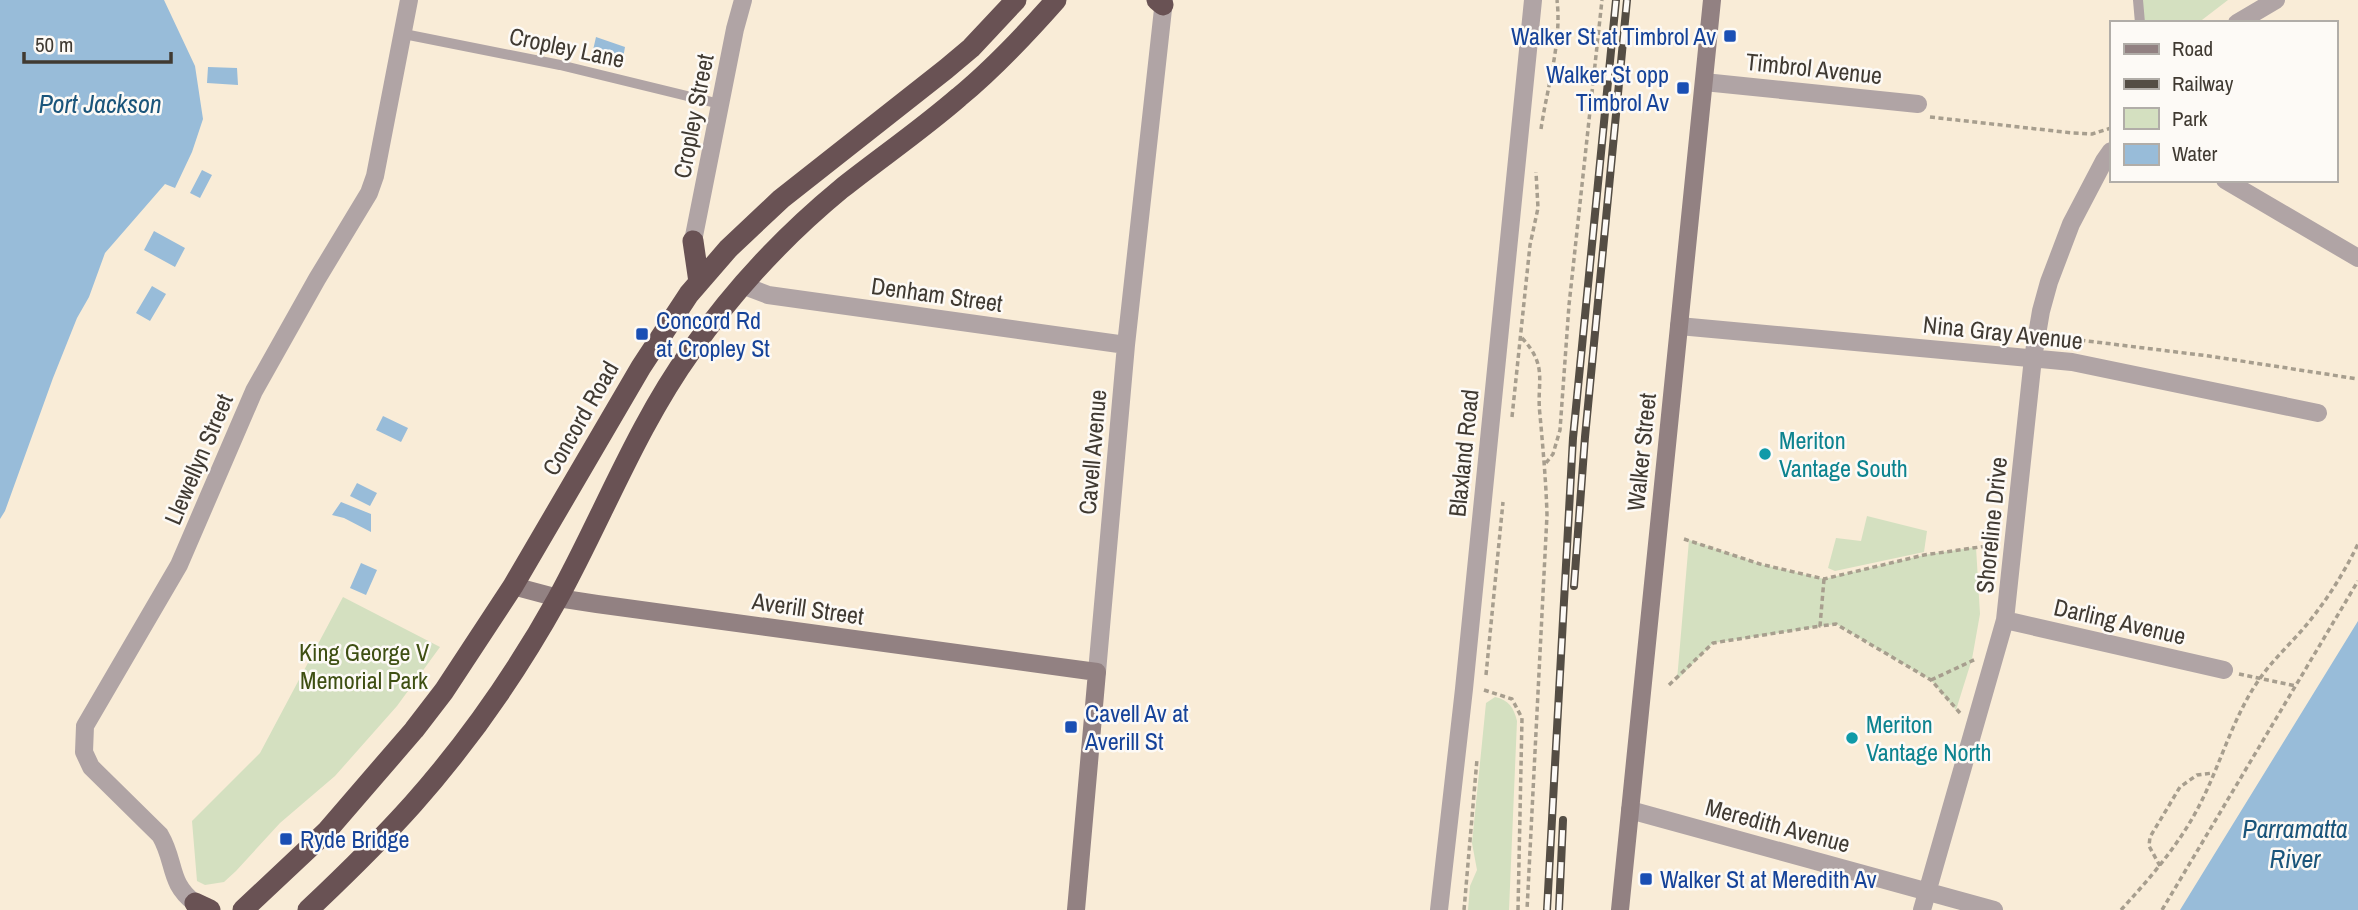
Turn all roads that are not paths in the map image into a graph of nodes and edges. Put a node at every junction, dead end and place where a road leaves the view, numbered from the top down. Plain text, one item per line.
1 (410, 0) edge
2 (743, 0) edge
3 (1016, 0) edge
4 (1056, 0) edge
5 (1532, 0) edge
6 (1712, 0) edge
7 (2138, 0) edge
8 (2276, 0) edge
9 (1161, 2) edge
10 (2140, 21) edge
11 (2240, 21) edge
12 (404, 34) junction
13 (1704, 82) junction
14 (720, 104) junction
15 (1919, 104) road end
16 (2110, 153) edge
17 (2228, 182) edge
18 (694, 241) joint
19 (2358, 258) edge
20 (699, 282) junction
21 (742, 285) junction
22 (1679, 326) junction
23 (1126, 345) junction
24 (2033, 358) junction
25 (2318, 413) dead end
26 (513, 586) junction
27 (558, 598) junction
28 (2006, 620) junction
29 (2224, 670) road end
30 (1097, 672) junction
31 (1630, 810) junction
32 (1927, 892) junction
33 (203, 907) edge
34 (243, 910) edge
35 (308, 910) edge
36 (1076, 910) edge
37 (1439, 910) edge
38 (1620, 910) edge
39 (1922, 910) edge
40 (1994, 910) edge

1 - 12 street, Llewellyn Street
2 - 14 street, Cropley Street
3 - 20 highway, Concord Road
4 - 21 highway
5 - 37 street, Blaxland Road
6 - 13 street, Walker Street
7 - 10 lane
8 - 11 street
9 - 23 street, Cavell Avenue
12 - 14 lane, Cropley Lane
12 - 33 street, Llewellyn Street
13 - 15 street, Timbrol Avenue
13 - 22 street, Walker Street
14 - 18 street, Cropley Street
16 - 24 street, Shoreline Drive
17 - 19 street
18 - 20 highway
20 - 26 highway, Concord Road
21 - 23 street, Denham Street
21 - 27 highway
22 - 24 street, Nina Gray Avenue
22 - 31 street, Walker Street
23 - 30 street, Cavell Avenue
24 - 25 street, Nina Gray Avenue
24 - 28 street, Shoreline Drive
26 - 27 street, Averill Street
26 - 34 highway, Concord Road
27 - 30 street, Averill Street
27 - 35 highway
28 - 29 street, Darling Avenue
28 - 32 street, Shoreline Drive
30 - 36 street, Cavell Avenue
31 - 32 street, Meredith Avenue
31 - 38 street, Walker Street
32 - 39 street, Shoreline Drive
32 - 40 street, Meredith Avenue

